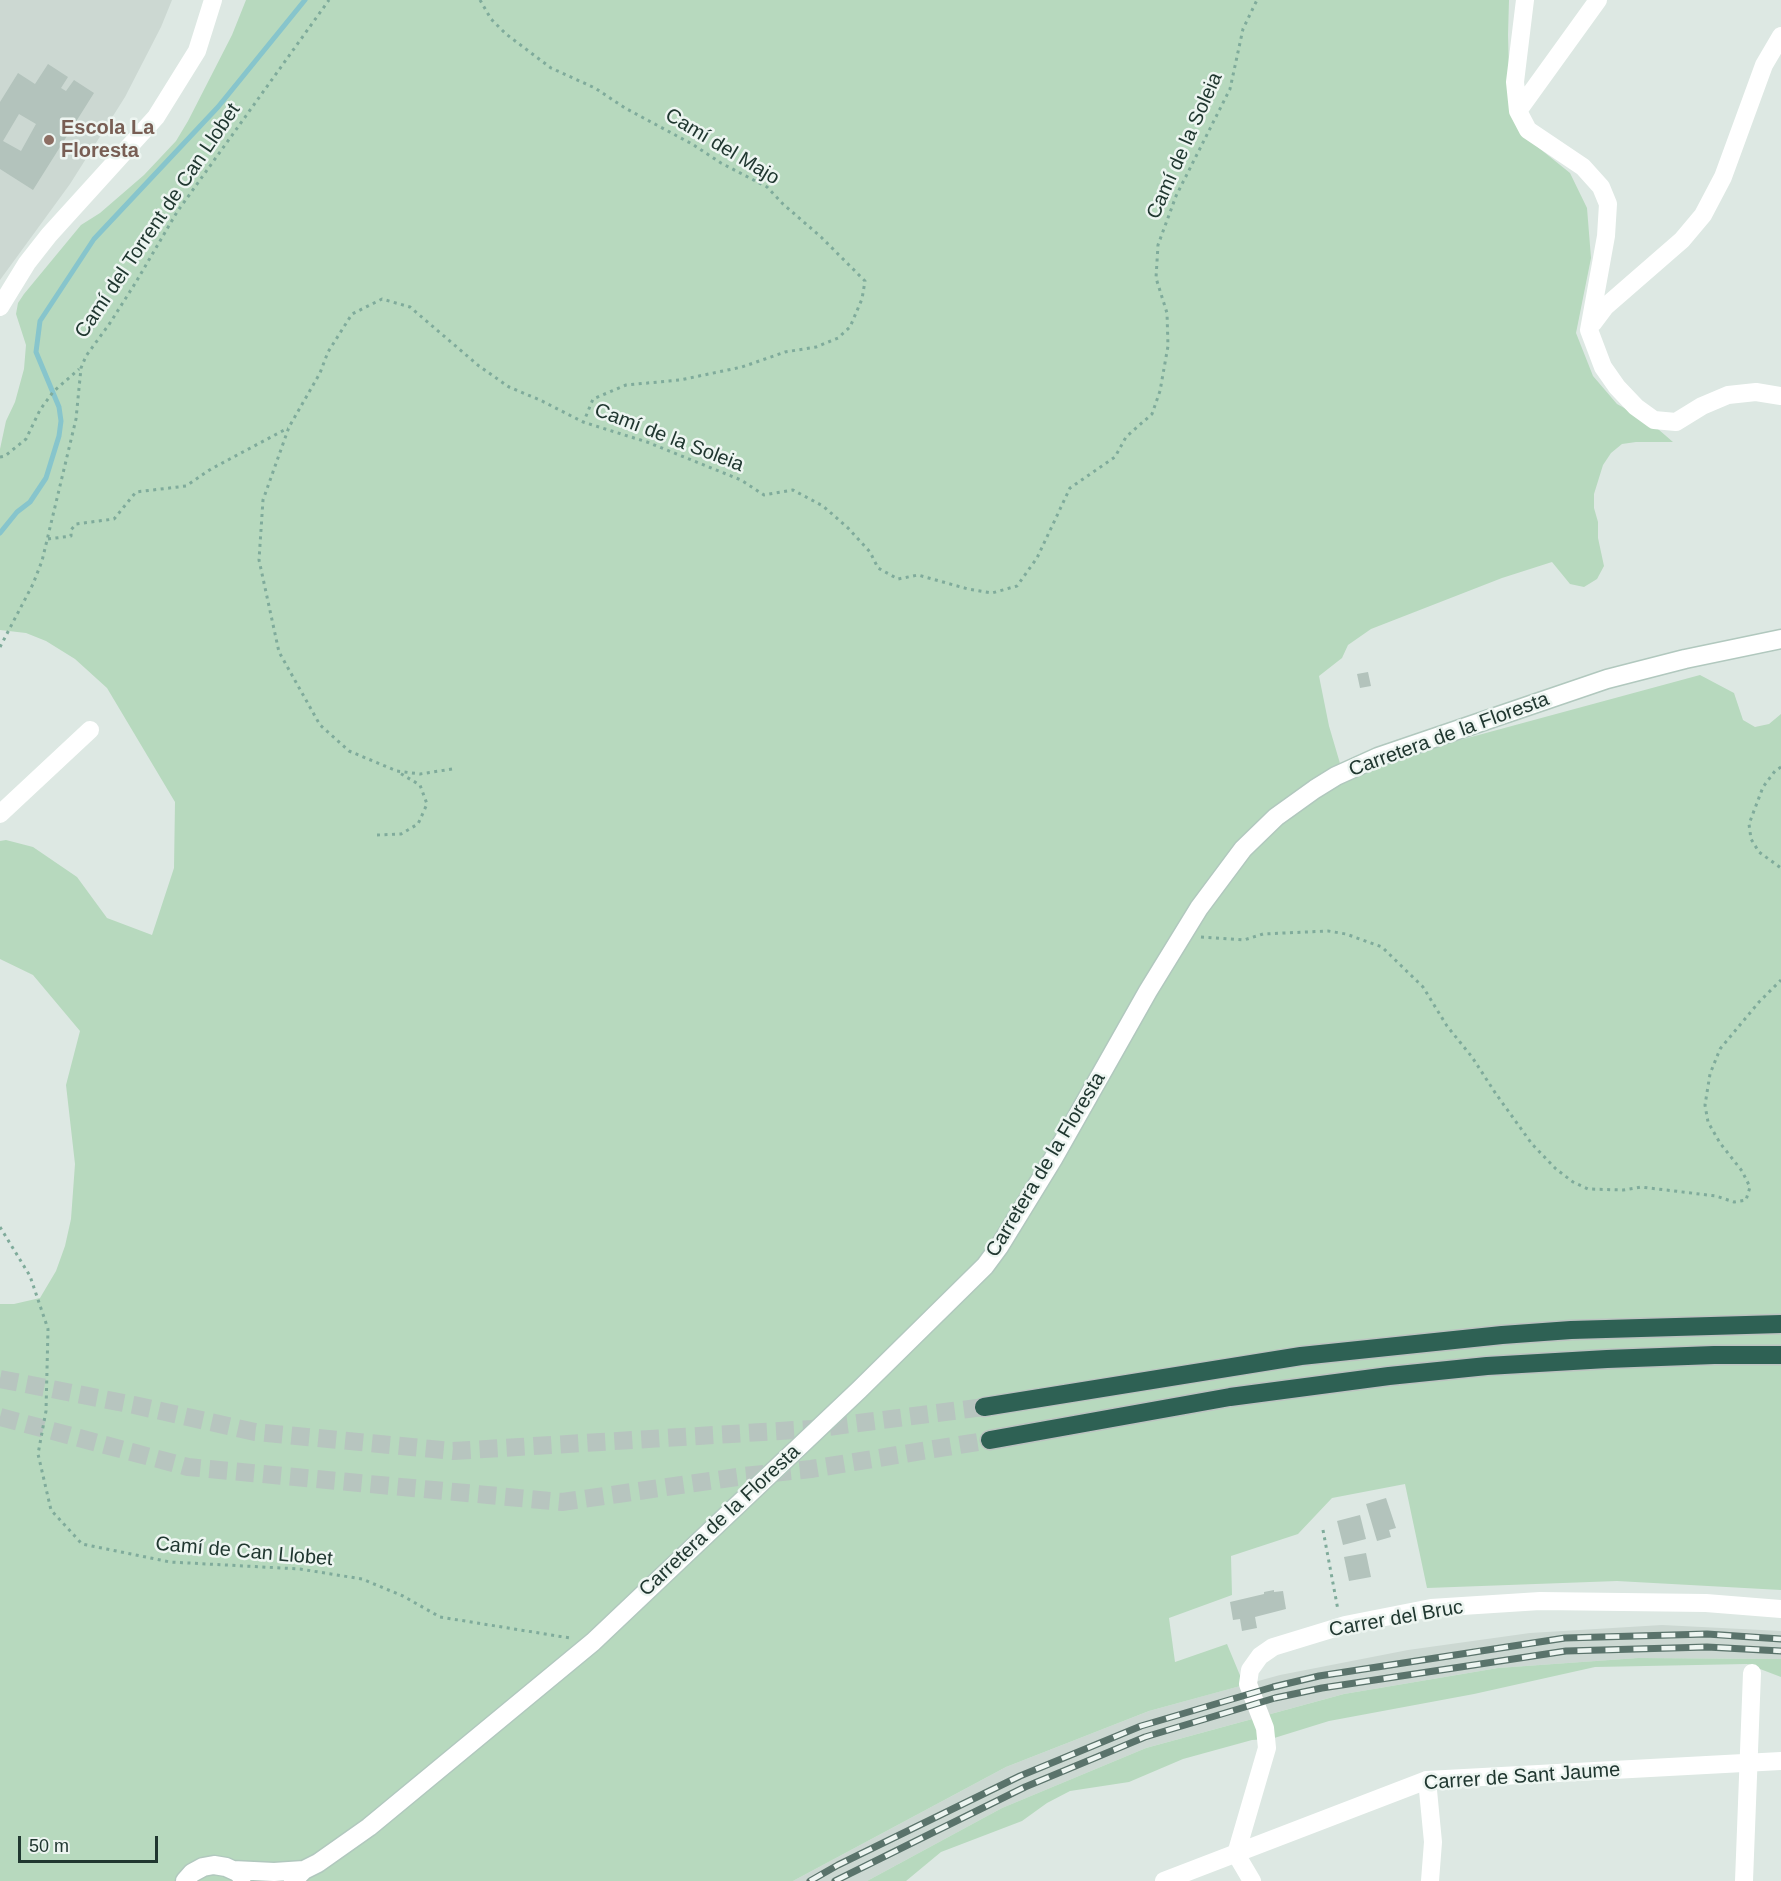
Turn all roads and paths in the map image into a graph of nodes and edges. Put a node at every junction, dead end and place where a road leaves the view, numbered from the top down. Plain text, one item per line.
1 (213, 0) edge
2 (328, 0) edge
3 (480, 0) edge
4 (1257, 0) edge
5 (1525, 0) edge
6 (1598, 0) edge
7 (1781, 36) edge
8 (1518, 111) junction
9 (0, 307) edge
10 (1592, 339) junction
11 (81, 368) junction
12 (1781, 396) edge
13 (583, 422) junction
14 (289, 427) junction
15 (0, 457) edge
16 (48, 539) junction
17 (1781, 639) edge
18 (0, 647) edge
19 (90, 730) dead end
20 (1781, 767) edge
21 (452, 769) dead end
22 (397, 771) junction
23 (0, 814) edge
24 (376, 835) dead end
25 (1781, 868) edge
26 (1177, 944) junction
27 (1781, 980) edge
28 (0, 1227) edge
29 (1781, 1324) edge
30 (1781, 1355) edge
31 (984, 1407) tunnel mouth
32 (990, 1440) tunnel mouth
33 (1323, 1530) dead end
34 (1781, 1609) edge
35 (1341, 1626) junction
36 (592, 1642) junction
37 (1752, 1673) dead end
38 (1781, 1761) edge
39 (1750, 1763) junction
40 (1427, 1780) junction
41 (1236, 1854) junction
42 (239, 1875) edge
43 (298, 1876) edge
44 (185, 1881) edge
45 (1164, 1881) edge
46 (1252, 1881) edge
47 (1430, 1881) edge
48 (1744, 1881) edge

1 - 9 street
2 - 11 path, Camí del Torrent de Can Llobet
3 - 13 path, Camí del Majo
4 - 13 path, Camí de la Soleia
5 - 8 street
6 - 8 street
7 - 10 street
8 - 10 street
10 - 12 street
11 - 15 path
11 - 16 path, Camí del Torrent de Can Llobet
13 - 14 path, Camí de la Soleia
14 - 16 path
14 - 22 path, Camí de la Soleia
16 - 18 path, Camí del Torrent de Can Llobet
17 - 26 street, Carretera de la Floresta
19 - 23 street
20 - 25 path
21 - 22 path
22 - 24 path
26 - 27 path
26 - 36 street, Carretera de la Floresta
28 - 36 path, Camí de Can Llobet
29 - 31 highway
30 - 32 highway
33 - 35 path
34 - 35 street, Carrer del Bruc
35 - 41 street, Carrer del Bruc
36 - 43 street, Carretera de la Floresta
37 - 39 street
38 - 39 street, Carrer de Sant Jaume
39 - 40 street, Carrer de Sant Jaume
39 - 48 street
40 - 41 street, Carrer de Sant Jaume
40 - 47 street
41 - 45 street, Carrer de Sant Jaume
41 - 46 street
42 - 43 street, Carretera de la Floresta
42 - 44 street, Carretera de la Floresta

